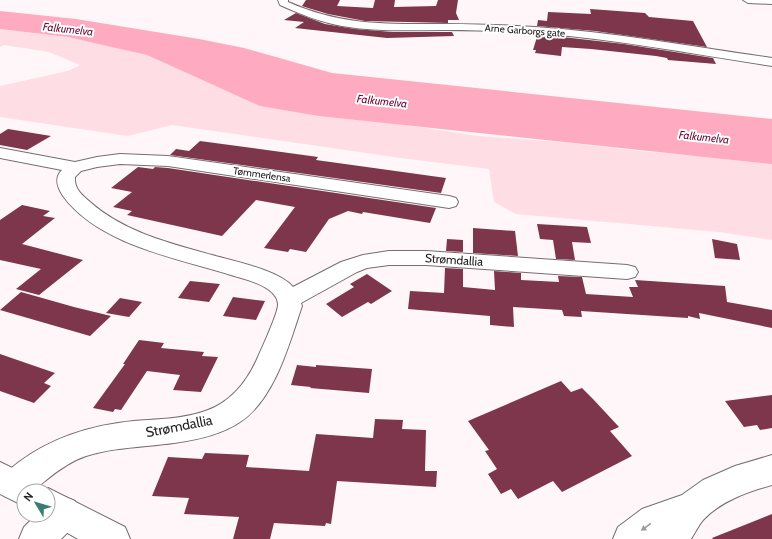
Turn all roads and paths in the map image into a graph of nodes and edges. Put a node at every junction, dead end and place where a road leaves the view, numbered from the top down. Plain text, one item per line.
1 (283, 0) edge
2 (748, 0) edge
3 (772, 1) edge
4 (772, 59) edge
5 (0, 153) edge
6 (75, 167) junction
7 (449, 202) dead end
8 (627, 272) dead end
9 (289, 303) junction
10 (772, 470) edge
11 (13, 485) edge
12 (691, 509) junction
13 (56, 510) edge
14 (46, 523) edge
15 (36, 539) edge
16 (113, 539) edge
17 (630, 539) edge
18 (671, 539) edge

1 - 4 street, Arne Garborgs gate
2 - 3 street
5 - 6 street, Tømmerlensa
6 - 7 street, Tømmerlensa
6 - 9 street
8 - 9 street, Strømdallia
9 - 11 street, Strømdallia
10 - 12 street
12 -> 17 street
12 - 18 street
13 - 16 street
14 - 15 street

